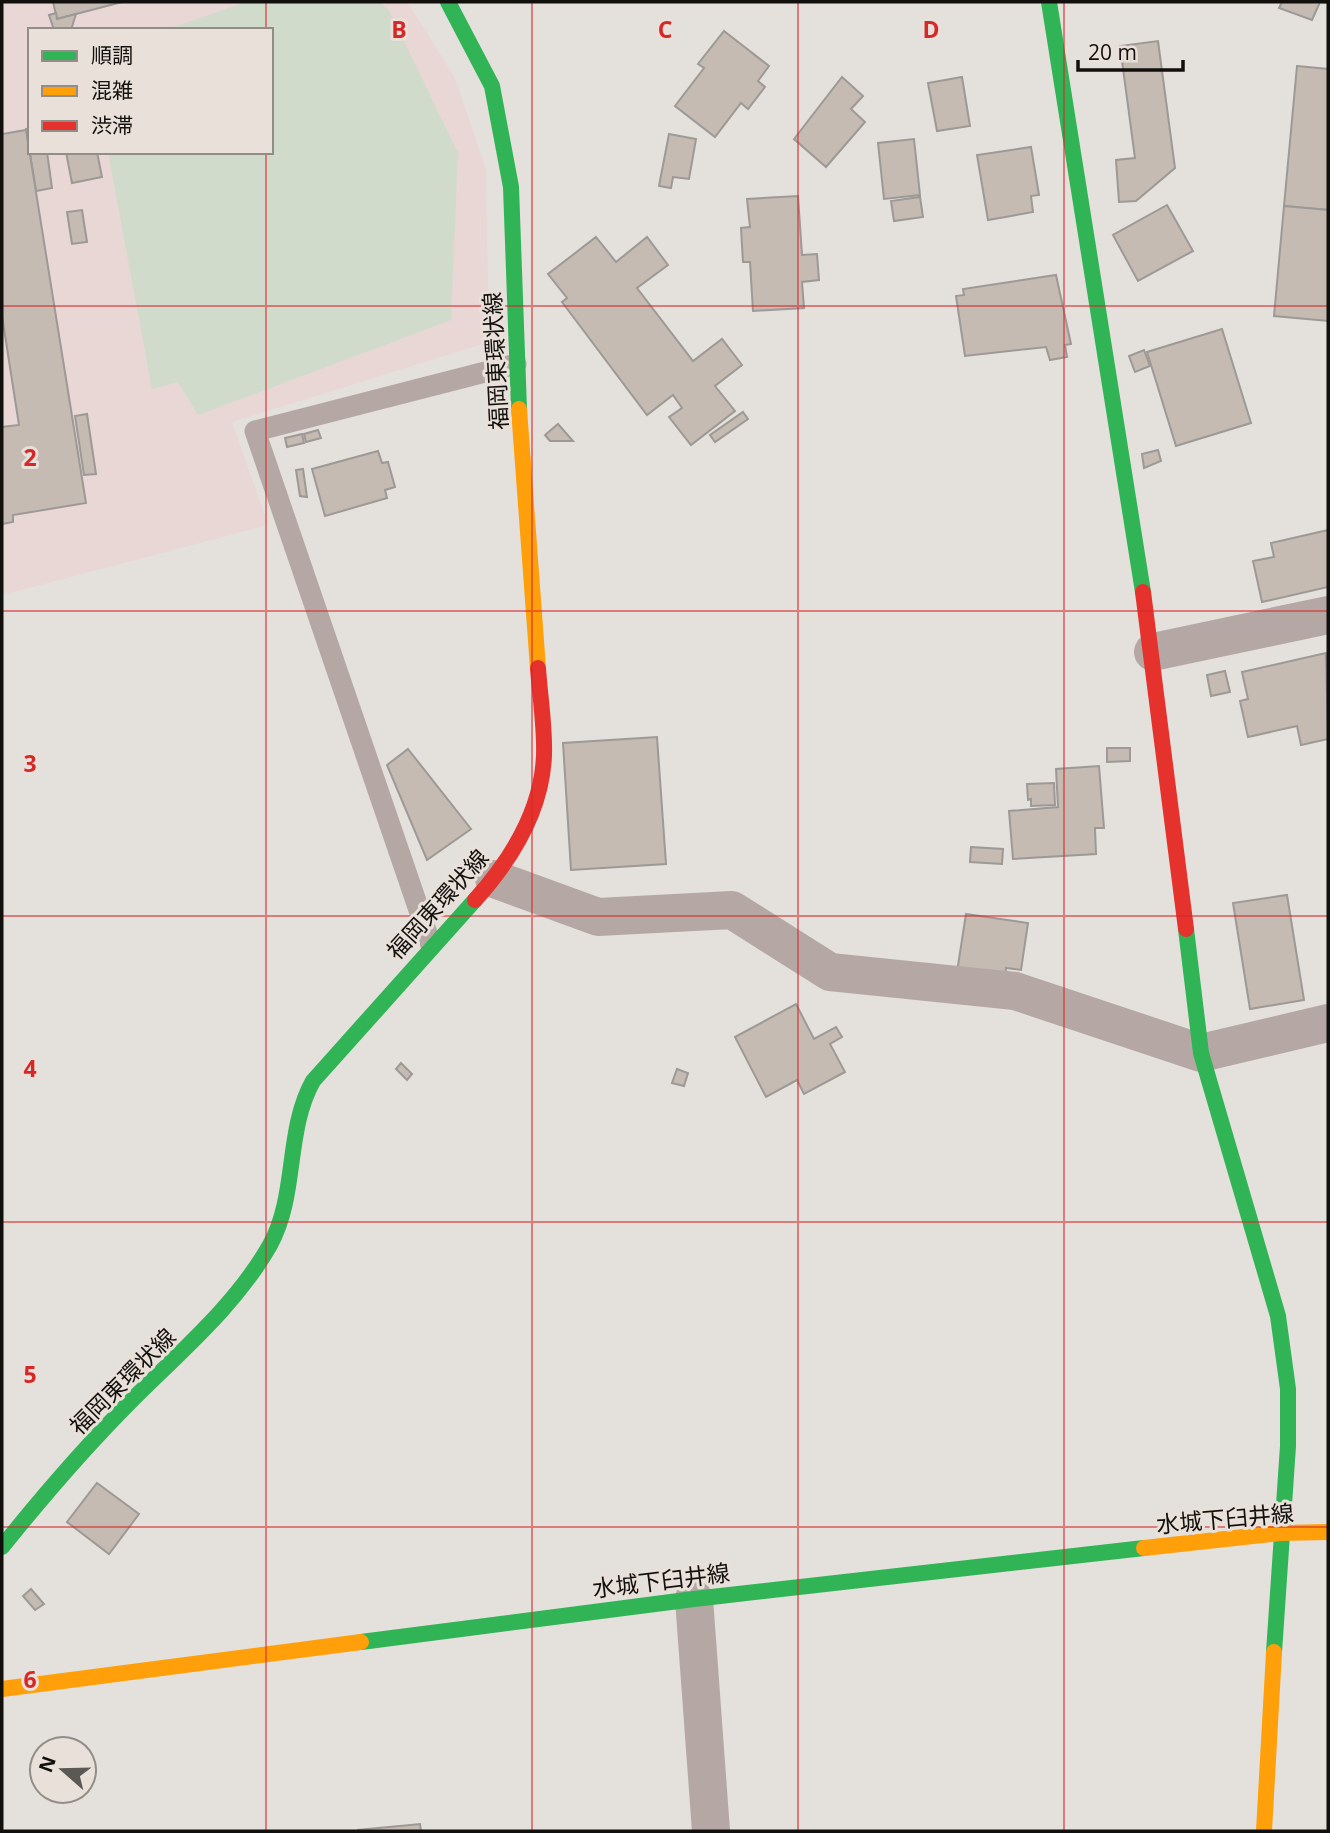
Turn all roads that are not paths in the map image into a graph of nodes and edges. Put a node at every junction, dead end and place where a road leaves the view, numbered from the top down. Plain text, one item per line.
1 (448, 2) edge
2 (1049, 2) edge
3 (516, 364) junction
4 (1328, 615) edge
5 (1153, 652) junction
6 (494, 879) junction
7 (431, 945) junction
8 (1328, 1023) edge
9 (1201, 1053) junction
10 (1328, 1532) edge
11 (1280, 1534) junction
12 (2, 1547) edge
13 (694, 1599) junction
14 (2, 1689) edge
15 (711, 1831) edge
16 (1265, 1831) edge

1 - 3 main road, 福岡東環状線
2 - 5 main road
3 - 6 main road, 福岡東環状線
3 - 7 lane
4 - 5 street
5 - 9 main road
6 - 7 main road, 福岡東環状線
6 - 9 street
7 - 12 main road, 福岡東環状線
8 - 9 street
9 - 11 main road
10 - 11 main road, 水城下臼井線
11 - 13 main road, 水城下臼井線
11 - 16 main road
13 - 14 main road, 水城下臼井線
13 - 15 street

